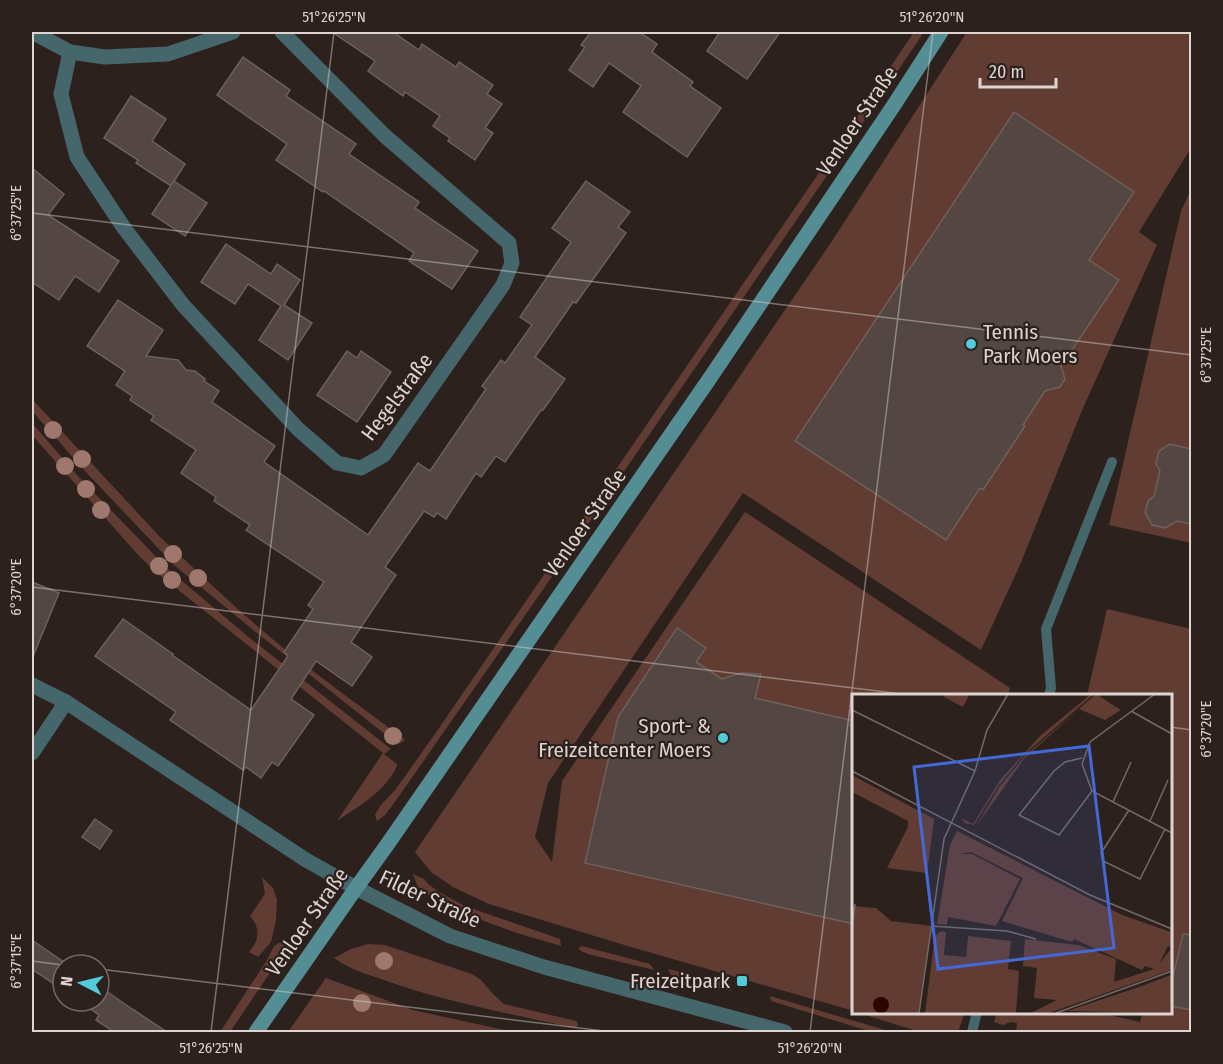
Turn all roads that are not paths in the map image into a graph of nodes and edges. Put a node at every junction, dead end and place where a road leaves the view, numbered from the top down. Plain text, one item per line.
1 (32, 32) edge
2 (233, 32) edge
3 (282, 32) edge
4 (940, 32) edge
5 (70, 52) junction
6 (1112, 462) dead end
7 (32, 685) edge
8 (1049, 694) edge
9 (66, 702) junction
10 (32, 753) edge
11 (356, 888) junction
12 (977, 1013) edge
13 (256, 1032) edge
14 (785, 1032) edge
15 (972, 1032) edge

1 - 5 street
2 - 5 street
3 - 5 street, Hegelstraße
4 - 11 main road, Venloer Straße
6 - 8 lane
7 - 9 street, Filder Straße
9 - 10 street
9 - 11 street, Filder Straße
11 - 13 main road, Venloer Straße
11 - 14 street, Filder Straße
12 - 15 lane

